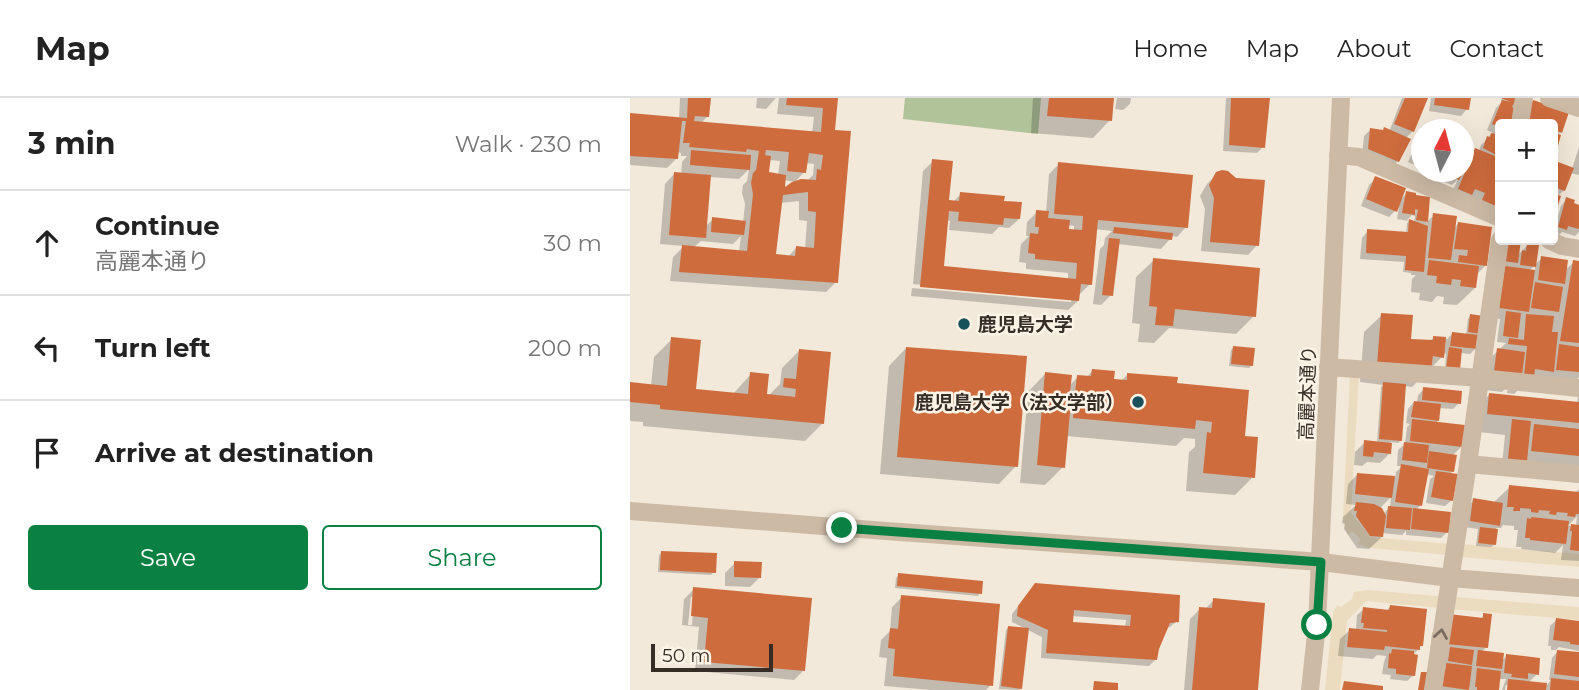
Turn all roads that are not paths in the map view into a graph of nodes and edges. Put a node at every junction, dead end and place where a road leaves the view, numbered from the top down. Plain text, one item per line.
1 (1341, 98) edge
2 (1524, 98) edge
3 (1549, 98) edge
4 (1579, 108) edge
5 (1521, 119) edge
6 (1338, 155) junction
7 (1495, 216) edge
8 (1558, 244) edge
9 (1499, 245) edge
10 (1579, 248) edge
11 (1328, 367) junction
12 (1480, 378) junction
13 (1579, 387) edge
14 (1468, 464) junction
15 (1579, 474) edge
16 (630, 511) edge
17 (1321, 562) junction
18 (1450, 578) junction
19 (1579, 588) edge
20 (1310, 690) edge
21 (1433, 690) edge

1 - 6 street, 高麗本通り
2 - 5 street
3 - 4 street
6 - 7 street
6 - 11 street, 高麗本通り
8 - 10 street
9 - 12 street
11 - 12 street
11 - 17 street, 高麗本通り
12 - 13 street
12 - 14 street
14 - 15 street
14 - 18 street
16 - 17 street
17 - 18 street
17 - 20 street, 高麗本通り
18 - 19 street
21 -> 18 street

